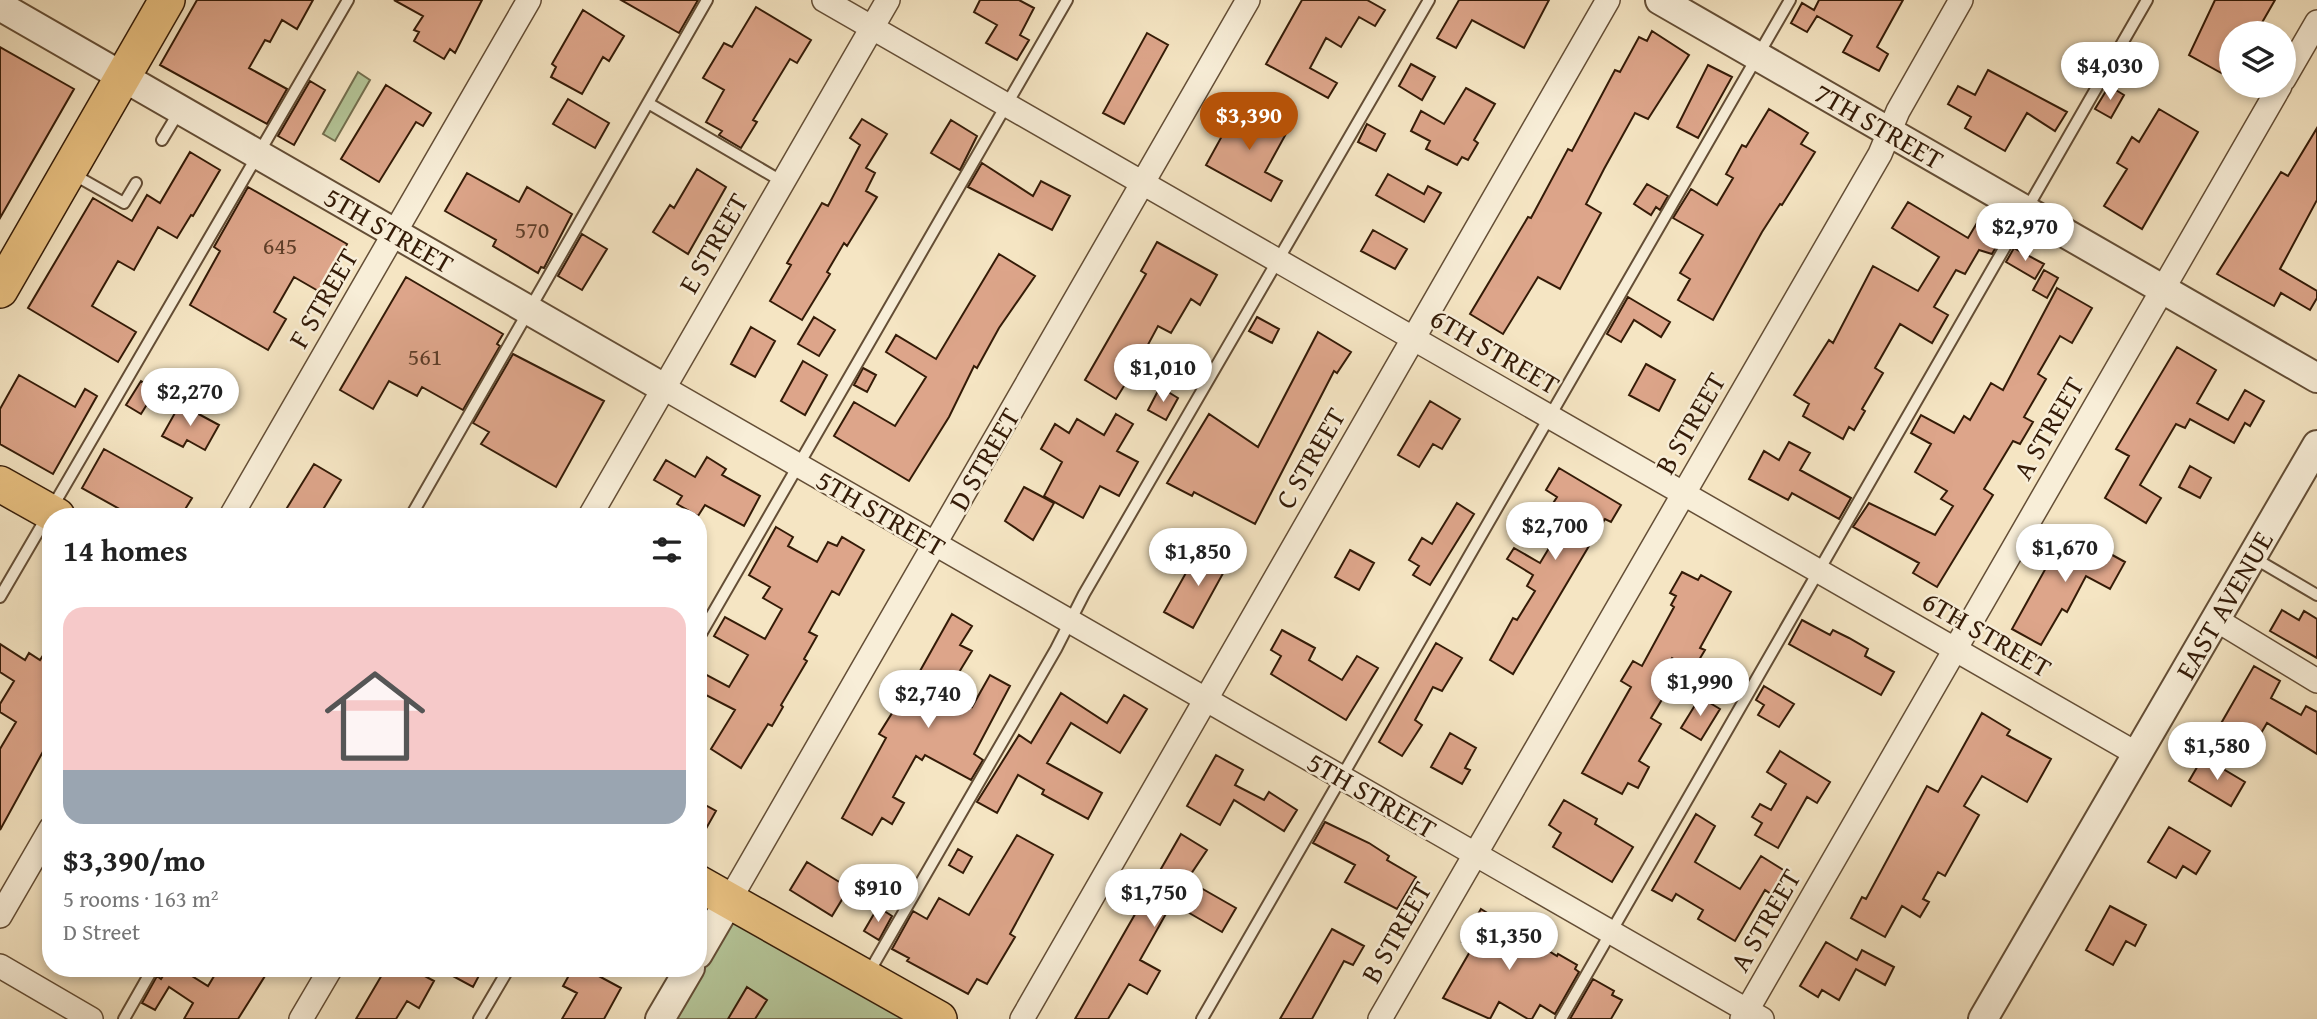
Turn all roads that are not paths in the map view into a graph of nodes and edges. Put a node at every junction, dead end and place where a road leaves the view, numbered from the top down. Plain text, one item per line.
1 (167, 0) edge
2 (348, 0) edge
3 (529, 0) edge
4 (707, 0) edge
5 (824, 0) edge
6 (888, 0) edge
7 (1067, 0) edge
8 (1248, 0) edge
9 (1429, 0) edge
10 (1608, 0) edge
11 (1660, 0) edge
12 (1790, 0) edge
13 (1961, 0) edge
14 (2147, 0) edge
15 (2, 12) edge
16 (2317, 22) edge
17 (872, 27) junction
18 (1756, 55) junction
19 (2296, 58) edge
20 (123, 77) junction
21 (2273, 98) edge
22 (648, 103) junction
23 (1007, 105) junction
24 (180, 110) junction
25 (1889, 132) junction
26 (162, 140) dead end
27 (258, 155) junction
28 (69, 171) junction
29 (783, 182) junction
30 (136, 183) dead end
31 (1143, 183) junction
32 (2027, 211) junction
33 (394, 233) junction
34 (1277, 260) junction
35 (2163, 289) junction
36 (0, 290) edge
37 (528, 310) junction
38 (1413, 339) junction
39 (2317, 378) edge
40 (664, 388) junction
41 (1550, 417) junction
42 (2317, 445) edge
43 (798, 465) junction
44 (0, 484) edge
45 (1684, 494) junction
46 (42, 508) edge
47 (56, 508) edge
48 (236, 508) edge
49 (416, 508) edge
50 (595, 508) edge
51 (42, 531) edge
52 (935, 544) junction
53 (2252, 556) junction
54 (1818, 571) junction
55 (2317, 595) edge
56 (0, 597) edge
57 (2216, 619) junction
58 (1070, 621) junction
59 (707, 623) edge
60 (1955, 650) junction
61 (2317, 681) edge
62 (1206, 700) junction
63 (2137, 754) junction
64 (1341, 777) junction
65 (42, 844) edge
66 (1475, 855) junction
67 (707, 888) edge
68 (730, 900) junction
69 (0, 916) edge
70 (1611, 933) junction
71 (707, 939) edge
72 (0, 966) edge
73 (148, 977) edge
74 (326, 977) edge
75 (504, 977) edge
76 (685, 977) edge
77 (867, 977) junction
78 (1750, 1016) edge
79 (91, 1019) edge
80 (124, 1019) edge
81 (301, 1019) edge
82 (479, 1019) edge
83 (660, 1019) edge
84 (939, 1019) edge
85 (1023, 1019) edge
86 (1202, 1019) edge
87 (1380, 1019) edge
88 (1562, 1019) edge
89 (1983, 1019) edge

1 - 20 main road
2 - 27 lane
3 - 33 street, F STREET
4 - 22 lane
5 - 17 street, 6TH STREET
6 - 17 street, E STREET
7 - 23 lane
8 - 31 street, D STREET
9 - 34 lane
10 - 38 street, C STREET
11 - 18 street, 7TH STREET
12 - 18 lane
13 - 25 street, B STREET
14 - 32 lane
15 - 20 street, 5TH STREET
16 - 19 street
17 - 23 street, 6TH STREET
17 - 29 street, E STREET
18 - 25 street, 7TH STREET
18 - 41 lane
20 - 24 street, 5TH STREET
20 - 28 main road
21 - 35 street, A STREET
22 - 29 lane
22 - 37 lane
23 - 31 street, 6TH STREET
23 - 43 lane
24 - 26 lane
24 - 27 street, 5TH STREET
25 - 32 street, 7TH STREET
25 - 45 street, B STREET
27 - 33 street, 5TH STREET
27 - 47 lane
28 - 30 lane
28 - 36 main road
29 - 40 street, E STREET
31 - 34 street, 6TH STREET
31 - 52 street, D STREET
32 - 35 street, 7TH STREET
32 - 54 lane
33 - 37 street, 5TH STREET
33 - 48 street, F STREET
34 - 38 street, 6TH STREET
34 - 58 lane
35 - 39 street, 7TH STREET
35 - 60 street, A STREET
37 - 40 street, 5TH STREET
37 - 49 lane
38 - 41 street, 6TH STREET
38 - 62 street, C STREET
40 - 43 street, 5TH STREET
40 - 50 street, E STREET
41 - 45 street, 6TH STREET
41 - 64 lane
42 - 53 street, EAST AVENUE
43 - 52 street, 5TH STREET
43 - 59 lane
44 - 46 main road
45 - 54 street, 6TH STREET
45 - 66 street, B STREET
51 - 56 lane
52 - 58 street, 5TH STREET
52 - 68 street, D STREET
53 - 55 lane
53 - 57 street, EAST AVENUE
54 - 60 street, 6TH STREET
54 - 70 lane
57 - 61 street
57 - 63 street, EAST AVENUE
58 - 62 street, 5TH STREET
58 - 77 lane
60 - 63 street, 6TH STREET
60 - 78 street, A STREET
62 - 64 street, 5TH STREET
62 - 85 street, C STREET
63 - 89 street, EAST AVENUE
64 - 66 street, 5TH STREET
64 - 86 lane
65 - 69 street
66 - 70 street, 5TH STREET
66 - 87 street, B STREET
67 - 68 main road
68 - 71 street, D STREET
68 - 77 main road
70 - 78 street, 5TH STREET
70 - 88 lane
72 - 79 street
73 - 80 lane
74 - 81 street
75 - 82 lane
76 - 83 street
77 - 84 main road

